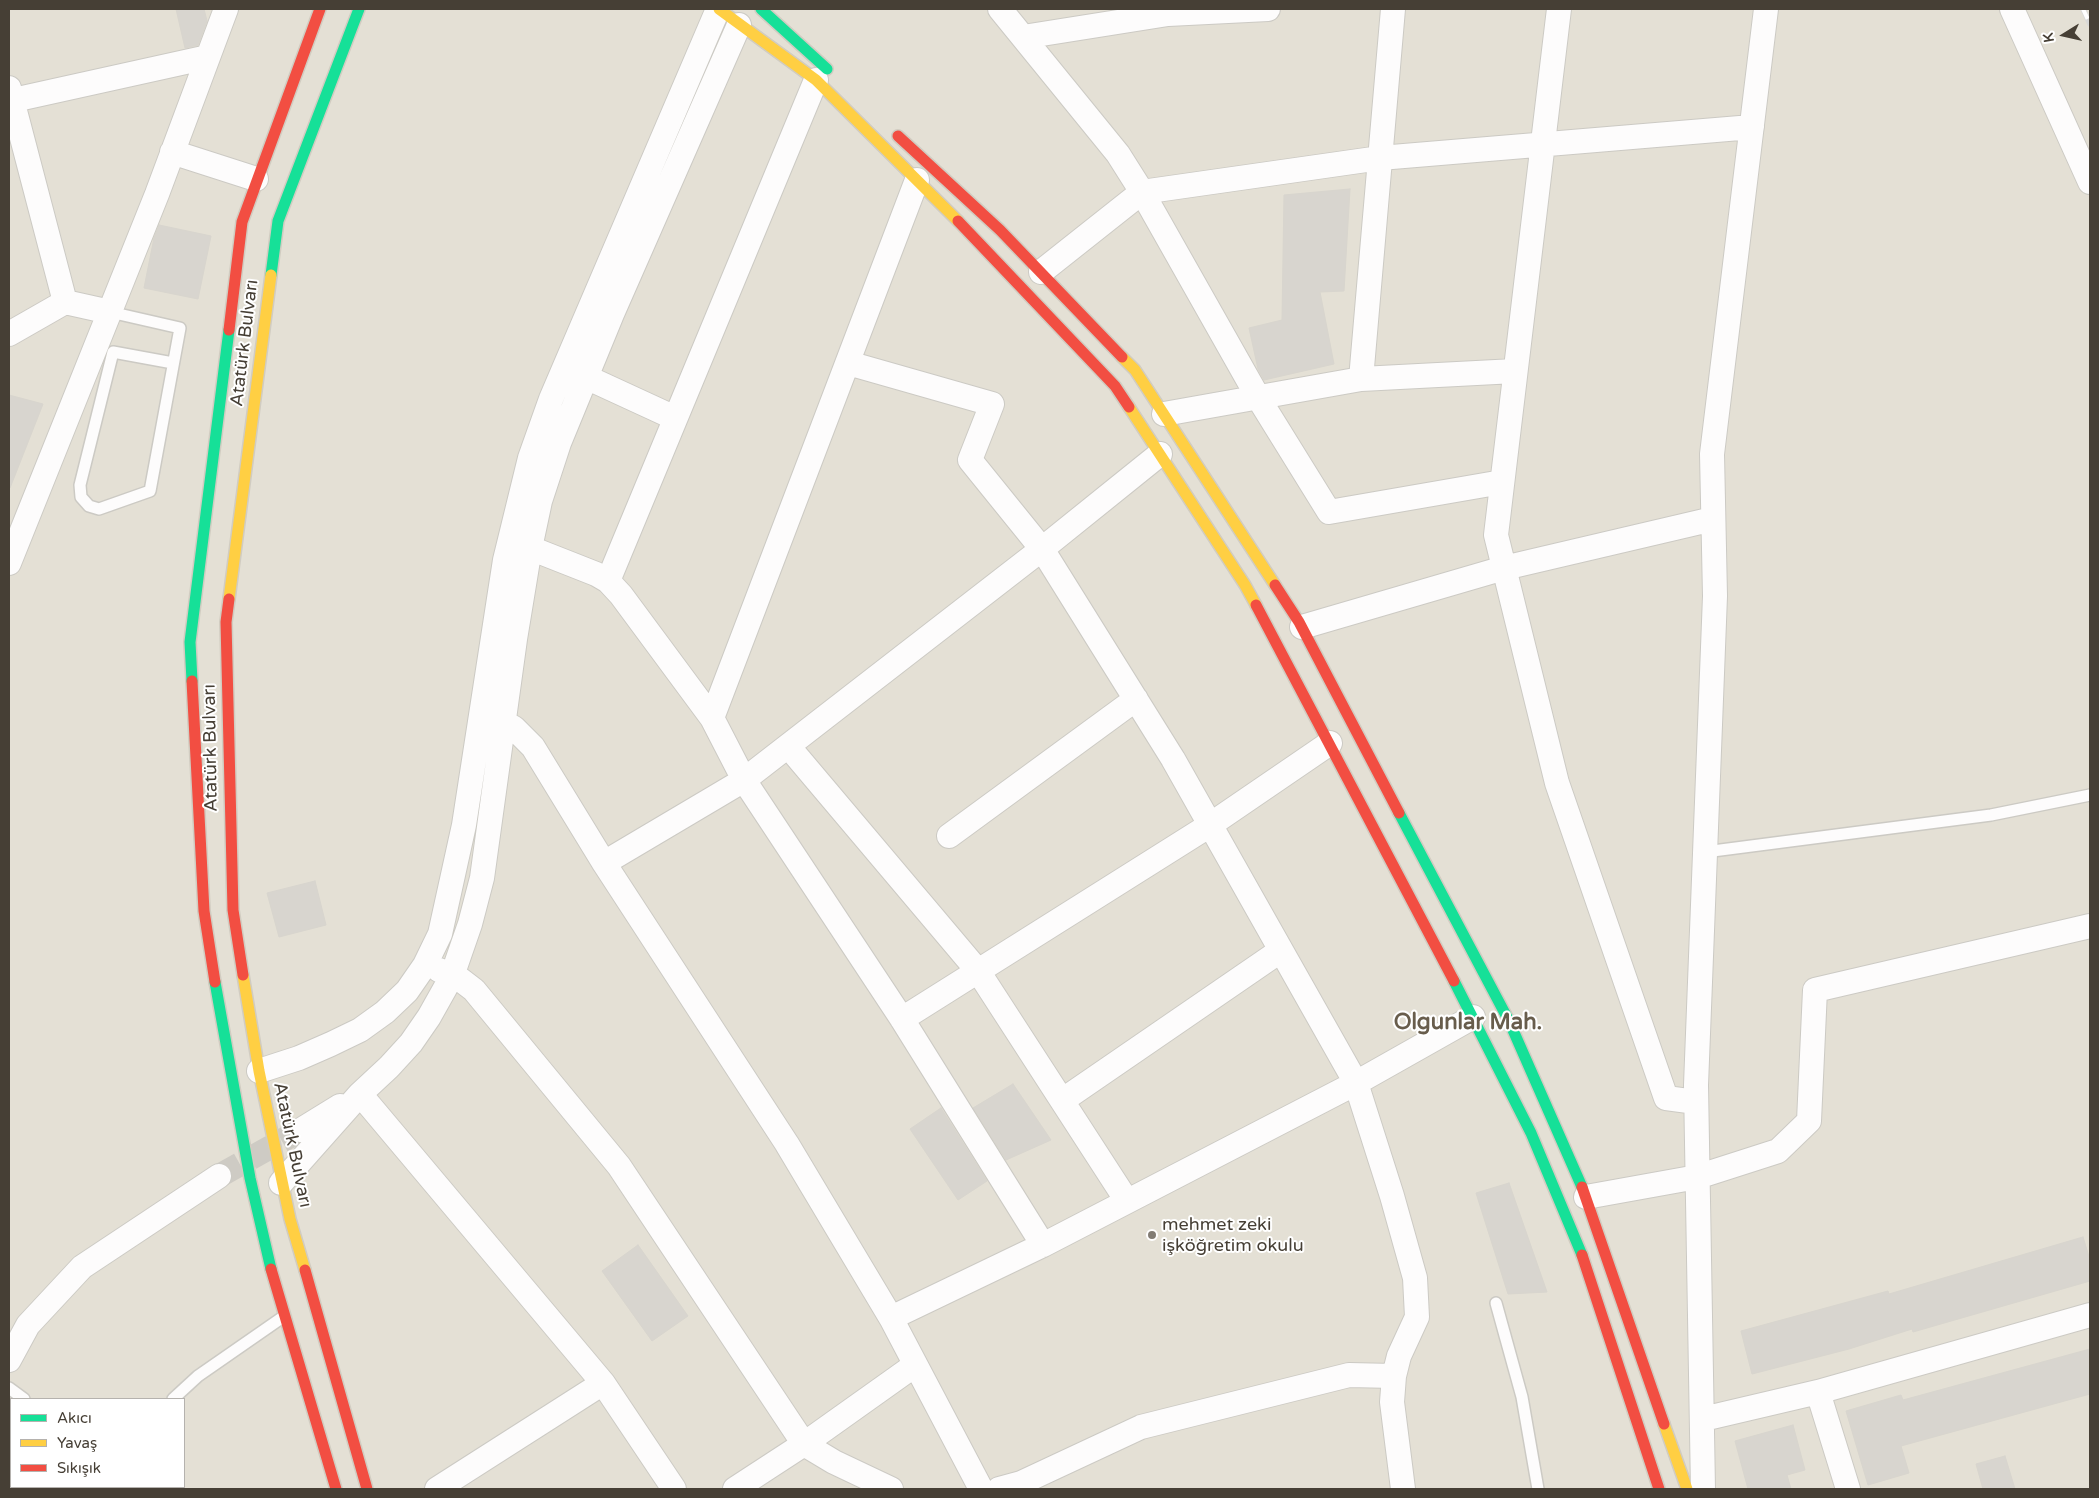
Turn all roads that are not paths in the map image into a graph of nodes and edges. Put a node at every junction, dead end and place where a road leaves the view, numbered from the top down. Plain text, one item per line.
1 (226, 9) edge
2 (320, 9) edge
3 (359, 9) edge
4 (718, 9) edge
5 (761, 9) edge
6 (1000, 9) edge
7 (1268, 9) edge
8 (1393, 9) edge
9 (1559, 9) edge
10 (1766, 9) edge
11 (2012, 9) edge
12 (739, 24) junction
13 (1023, 38) junction
14 (208, 57) junction
15 (824, 77) junction
16 (10, 96) edge
17 (1752, 126) junction
18 (890, 128) dead end
19 (1542, 143) junction
20 (172, 152) junction
21 (1380, 158) junction
22 (256, 179) junction
23 (918, 180) junction
24 (2090, 182) edge
25 (1142, 192) junction
26 (1041, 272) junction
27 (65, 302) junction
28 (110, 312) junction
29 (9, 334) edge
30 (173, 363) junction
31 (848, 363) junction
32 (1515, 371) junction
33 (586, 377) junction
34 (1361, 379) junction
35 (1259, 399) junction
36 (1164, 414) junction
37 (675, 418) junction
38 (1160, 454) junction
39 (1502, 482) junction
40 (1713, 520) junction
41 (530, 548) junction
42 (1042, 549) junction
43 (9, 563) edge
44 (1504, 568) junction
45 (608, 582) junction
46 (1302, 627) junction
47 (1136, 699) junction
48 (482, 710) junction
49 (712, 718) junction
50 (504, 721) junction
51 (1330, 743) junction
52 (788, 746) junction
53 (744, 780) junction
54 (2090, 794) edge
55 (1210, 824) junction
56 (949, 836) dead end
57 (1705, 852) junction
58 (604, 863) junction
59 (2090, 926) edge
60 (1280, 951) junction
61 (425, 965) junction
62 (978, 971) junction
63 (452, 976) junction
64 (1473, 1017) junction
65 (902, 1019) junction
66 (259, 1071) junction
67 (1356, 1083) junction
68 (360, 1094) junction
69 (1062, 1100) junction
70 (1696, 1102) junction
71 (301, 1130) tunnel mouth
72 (220, 1176) tunnel mouth
73 (1697, 1177) junction
74 (281, 1183) junction
75 (1586, 1196) junction
76 (1127, 1201) junction
77 (1043, 1245) junction
78 (1496, 1303) dead end
79 (2090, 1315) edge
80 (283, 1316) junction
81 (891, 1318) junction
82 (9, 1360) edge
83 (915, 1365) junction
84 (1394, 1376) junction
85 (603, 1383) junction
86 (9, 1388) edge
87 (1818, 1392) junction
88 (23, 1398) edge
89 (173, 1398) edge
90 (1703, 1419) junction
91 (804, 1444) junction
92 (1015, 1487) edge
93 (336, 1489) edge
94 (367, 1489) edge
95 (437, 1489) edge
96 (674, 1489) edge
97 (735, 1489) edge
98 (891, 1489) edge
99 (981, 1489) edge
100 (1403, 1489) edge
101 (1538, 1489) edge
102 (1659, 1489) edge
103 (1687, 1489) edge
104 (1703, 1489) edge
105 (1848, 1489) edge

1 - 14 street
2 - 22 main road, Atatürk Bulvarı
3 - 66 main road, Atatürk Bulvarı
4 - 12 main road
4 - 48 street
5 - 15 main road
6 - 13 street
7 - 13 street
8 - 21 street
9 - 19 street
10 - 17 street
11 - 24 street
12 - 15 main road
12 - 33 street
13 - 25 street
14 - 16 street
14 - 20 street
15 - 23 main road
15 - 37 street
16 - 27 street
17 - 19 street
17 - 40 street
18 - 26 main road
19 - 21 street
19 - 32 street
20 - 22 street
20 - 28 street
21 - 25 street
21 - 34 street
22 - 80 main road, Atatürk Bulvarı
23 - 31 street
23 - 38 main road
25 - 26 street
25 - 35 street
26 - 36 main road
27 - 28 street
27 - 29 street
28 - 30 lane
28 - 43 street
30 - 30 lane
31 - 42 street
31 - 49 street
32 - 34 street
32 - 39 street
33 - 37 street
33 - 41 street
34 - 35 street
35 - 36 street
35 - 39 street
36 - 46 main road
37 - 45 street
38 - 42 street
38 - 51 main road
39 - 44 street
40 - 44 street
40 - 57 street
41 - 45 street
41 - 50 street
42 - 47 street
42 - 52 street
44 - 46 street
44 - 70 street
45 - 49 street
46 - 75 main road
47 - 55 street
47 - 56 street
48 - 50 street
48 - 61 street
49 - 53 street
50 - 58 street
50 - 63 street
51 - 55 street
51 - 64 main road
52 - 53 street
52 - 62 street
53 - 58 street
53 - 65 street
54 - 57 lane
55 - 60 street
55 - 62 street
57 - 70 street
58 - 81 street
59 - 73 street
60 - 67 street
60 - 69 street
61 - 63 street
61 - 66 street
62 - 65 street
62 - 69 street
63 - 68 street
63 - 91 street
64 - 67 street
64 - 102 main road
65 - 77 street
66 - 74 main road, Atatürk Bulvarı
67 - 76 street
67 - 84 street
68 - 71 street
68 - 74 street
68 - 85 street
69 - 76 street
70 - 73 street
72 - 82 street
73 - 75 street
73 - 90 street
74 - 94 main road, Atatürk Bulvarı
75 - 103 main road
76 - 77 street
77 - 81 street
78 - 101 lane
79 - 87 street
80 - 89 lane
80 - 93 main road, Atatürk Bulvarı
81 - 83 street
83 - 91 street
83 - 99 street
84 - 92 street
84 - 100 street
85 - 95 street
85 - 96 street
86 - 88 lane
87 - 90 street
87 - 105 street
90 - 104 street
91 - 97 street
91 - 98 street

